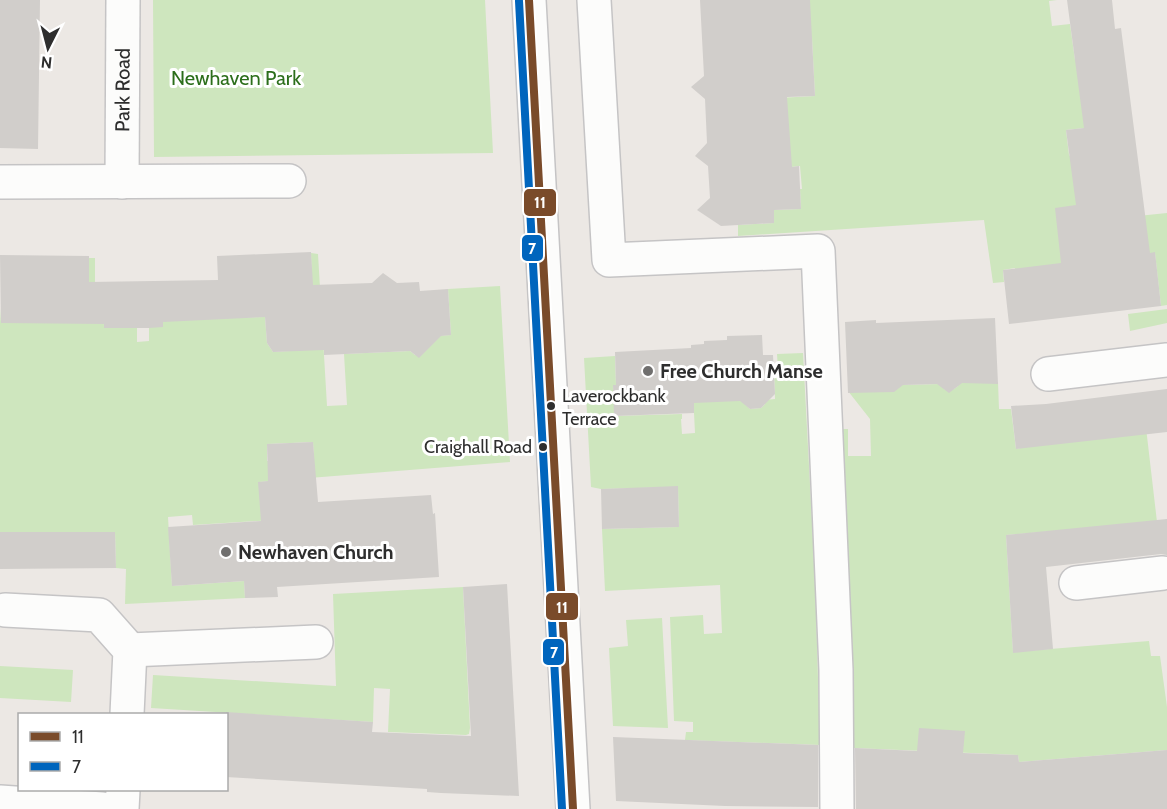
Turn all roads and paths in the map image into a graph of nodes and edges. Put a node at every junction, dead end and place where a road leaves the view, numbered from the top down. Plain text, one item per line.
1 (123, 0) edge
2 (529, 0) edge
3 (594, 0) edge
4 (289, 181) dead end
5 (0, 182) edge
6 (122, 182) junction
7 (1167, 360) edge
8 (1048, 374) dead end
9 (1163, 573) dead end
10 (1076, 583) dead end
11 (5, 610) dead end
12 (316, 642) dead end
13 (130, 650) junction
14 (127, 713) edge
15 (123, 791) edge
16 (0, 802) edge
17 (102, 809) edge
18 (122, 809) edge
19 (573, 809) edge
20 (837, 809) edge

1 - 6 street, Park Road
2 - 19 street
3 - 20 street
4 - 6 street
5 - 6 street
7 - 8 street
9 - 10 street
11 - 13 street
12 - 13 street
13 - 14 street
15 - 18 street
16 - 17 street

